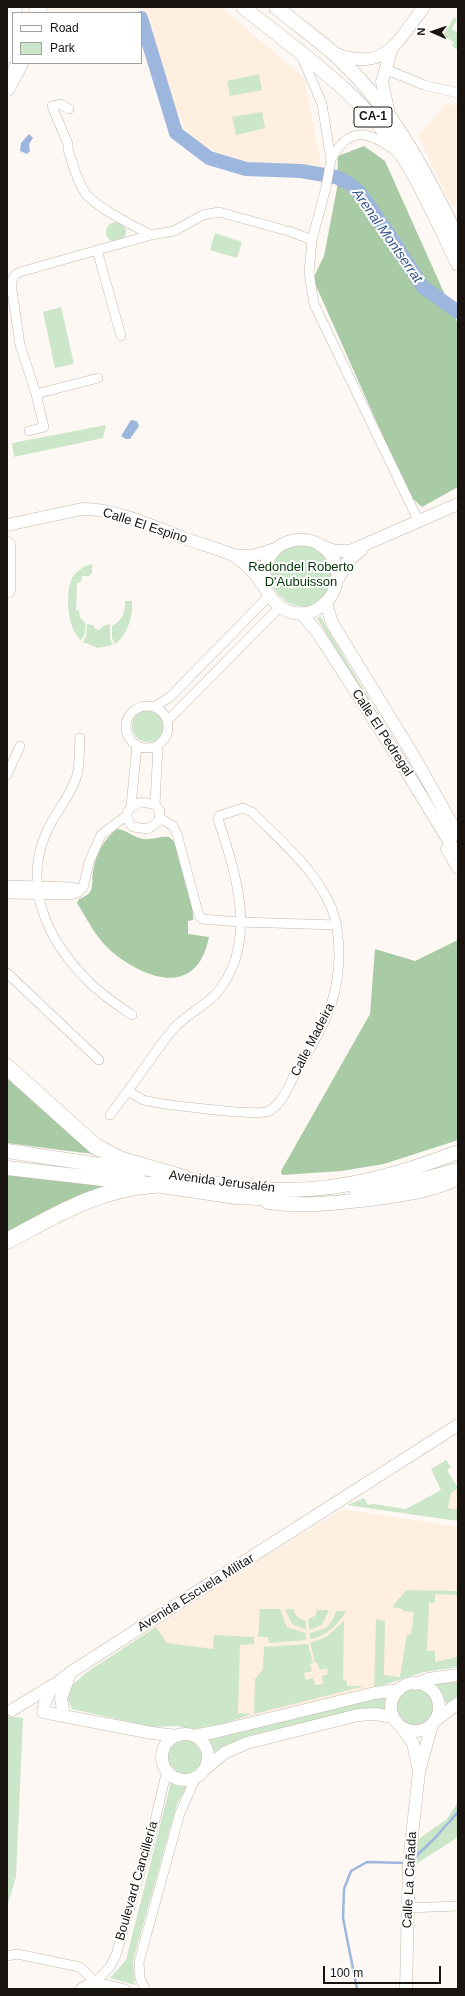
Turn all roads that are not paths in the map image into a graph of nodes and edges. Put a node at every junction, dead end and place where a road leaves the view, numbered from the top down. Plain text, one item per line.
1 (39, 7) edge
2 (243, 7) edge
3 (276, 7) edge
4 (424, 7) edge
5 (27, 11) edge
6 (12, 42) edge
7 (392, 48) junction
8 (331, 52) junction
9 (7, 54) edge
10 (301, 54) junction
11 (19, 64) edge
12 (385, 69) junction
13 (7, 88) edge
14 (458, 93) edge
15 (69, 109) dead end
16 (390, 118) junction
17 (404, 158) junction
18 (331, 164) junction
19 (151, 235) junction
20 (458, 239) edge
21 (312, 240) junction
22 (97, 250) junction
23 (458, 264) edge
24 (121, 336) dead end
25 (98, 378) dead end
26 (36, 394) junction
27 (29, 431) dead end
28 (458, 504) edge
29 (419, 522) junction
30 (7, 525) edge
31 (7, 544) edge
32 (366, 545) junction
33 (322, 546) junction
34 (275, 549) junction
35 (234, 556) junction
36 (336, 584) junction
37 (7, 590) edge
38 (267, 591) junction
39 (326, 603) junction
40 (280, 607) junction
41 (301, 613) junction
42 (154, 707) junction
43 (168, 721) junction
44 (80, 738) dead end
45 (137, 745) junction
46 (158, 745) junction
47 (20, 746) dead end
48 (398, 756) junction
49 (7, 775) edge
50 (155, 805) junction
51 (129, 810) junction
52 (160, 818) junction
53 (458, 835) edge
54 (458, 856) edge
55 (458, 868) edge
56 (7, 885) edge
57 (37, 890) junction
58 (7, 894) edge
59 (240, 922) junction
60 (337, 925) junction
61 (7, 973) edge
62 (132, 1015) dead end
63 (99, 1060) dead end
64 (7, 1067) edge
65 (128, 1091) junction
66 (110, 1115) dead end
67 (7, 1151) edge
68 (458, 1152) edge
69 (458, 1159) edge
70 (7, 1168) edge
71 (458, 1170) edge
72 (386, 1177) junction
73 (184, 1178) junction
74 (458, 1178) edge
75 (155, 1185) junction
76 (236, 1197) junction
77 (7, 1241) edge
78 (458, 1425) edge
79 (71, 1672) junction
80 (458, 1675) edge
81 (56, 1683) junction
82 (415, 1684) junction
83 (398, 1690) junction
84 (458, 1703) edge
85 (12, 1710) dead end
86 (64, 1716) junction
87 (393, 1717) junction
88 (433, 1723) junction
89 (400, 1726) junction
90 (152, 1733) junction
91 (177, 1736) junction
92 (194, 1736) junction
93 (164, 1750) junction
94 (166, 1770) junction
95 (419, 1772) junction
96 (200, 1773) junction
97 (458, 1906) edge
98 (407, 1908) junction
99 (7, 1956) edge
100 (93, 1984) junction
101 (80, 1989) edge
102 (125, 1989) edge
103 (144, 1989) edge
104 (406, 1989) edge

1 - 5 highway
2 - 10 main road, CA-1
3 - 8 main road, CA-1
4 - 7 street
6 - 9 highway
7 - 8 street
7 - 12 street
8 - 16 main road, CA-1
10 - 17 main road, CA-1
10 - 18 street
11 - 13 highway
12 - 14 street
12 - 16 street
15 - 19 street
16 - 20 main road, CA-1
17 - 18 street
17 - 23 main road, CA-1
18 - 21 street
19 - 21 street
19 - 22 street
21 - 29 street
22 - 24 street
22 - 26 street
25 - 26 street
26 - 27 street
28 - 29 street
29 - 32 street
30 - 35 street, Calle El Espino
31 - 37 highway
32 - 33 street
32 - 36 street
33 - 34 street
33 - 36 street
34 - 35 street, Calle El Espino
34 - 38 street
35 - 38 street, Calle El Espino
36 - 39 street
38 - 40 street
38 - 42 street
39 - 41 street
39 - 53 street, Calle El Pedregal
40 - 41 street
40 - 43 street
41 - 48 street, Calle El Pedregal
42 - 43 street
42 - 45 street
43 - 46 street
44 - 57 street
45 - 46 street
45 - 51 street
46 - 50 street
47 - 49 street
48 - 54 street, Calle El Pedregal
48 - 55 street
50 - 51 street
50 - 52 street
51 - 52 street
51 - 57 street
52 - 59 street
56 - 57 street
57 - 58 street
57 - 62 street
59 - 60 street
59 - 60 street, Calle Madeira
59 - 65 street
60 - 65 street, Calle Madeira
61 - 63 street
64 - 73 highway
65 - 66 street
67 - 73 main road, Avenida Jerusalén
68 - 72 main road, Avenida Jerusalén
69 - 72 main road
70 - 75 main road, Avenida Jerusalén
71 - 76 main road, Avenida Jerusalén
72 - 73 main road, Avenida Jerusalén
74 - 76 main road
75 - 76 main road, Avenida Jerusalén
75 - 77 highway
78 - 79 street, Avenida Escuela Militar
79 - 81 street, Avenida Escuela Militar
79 - 86 street
80 - 82 street
81 - 85 street
81 - 86 street, Avenida Escuela Militar
82 - 83 street
82 - 88 street
83 - 87 street
83 - 92 street
84 - 88 street
86 - 90 street, Avenida Escuela Militar
87 - 89 street
87 - 96 street
88 - 89 street
88 - 95 street, Calle La Cañada
89 - 95 street, Calle La Cañada
90 - 91 street, Avenida Escuela Militar
90 - 93 street
91 - 92 street
91 - 93 street
92 - 96 street
93 - 94 street
94 - 96 street
94 - 100 street, Boulevard Cancillería
95 - 98 street, Calle La Cañada
96 - 103 street, Boulevard Cancillería
97 - 98 street
98 - 104 street, Calle La Cañada
99 - 100 street
100 - 101 street, Boulevard Cancillería
100 - 102 street, Boulevard Cancillería

